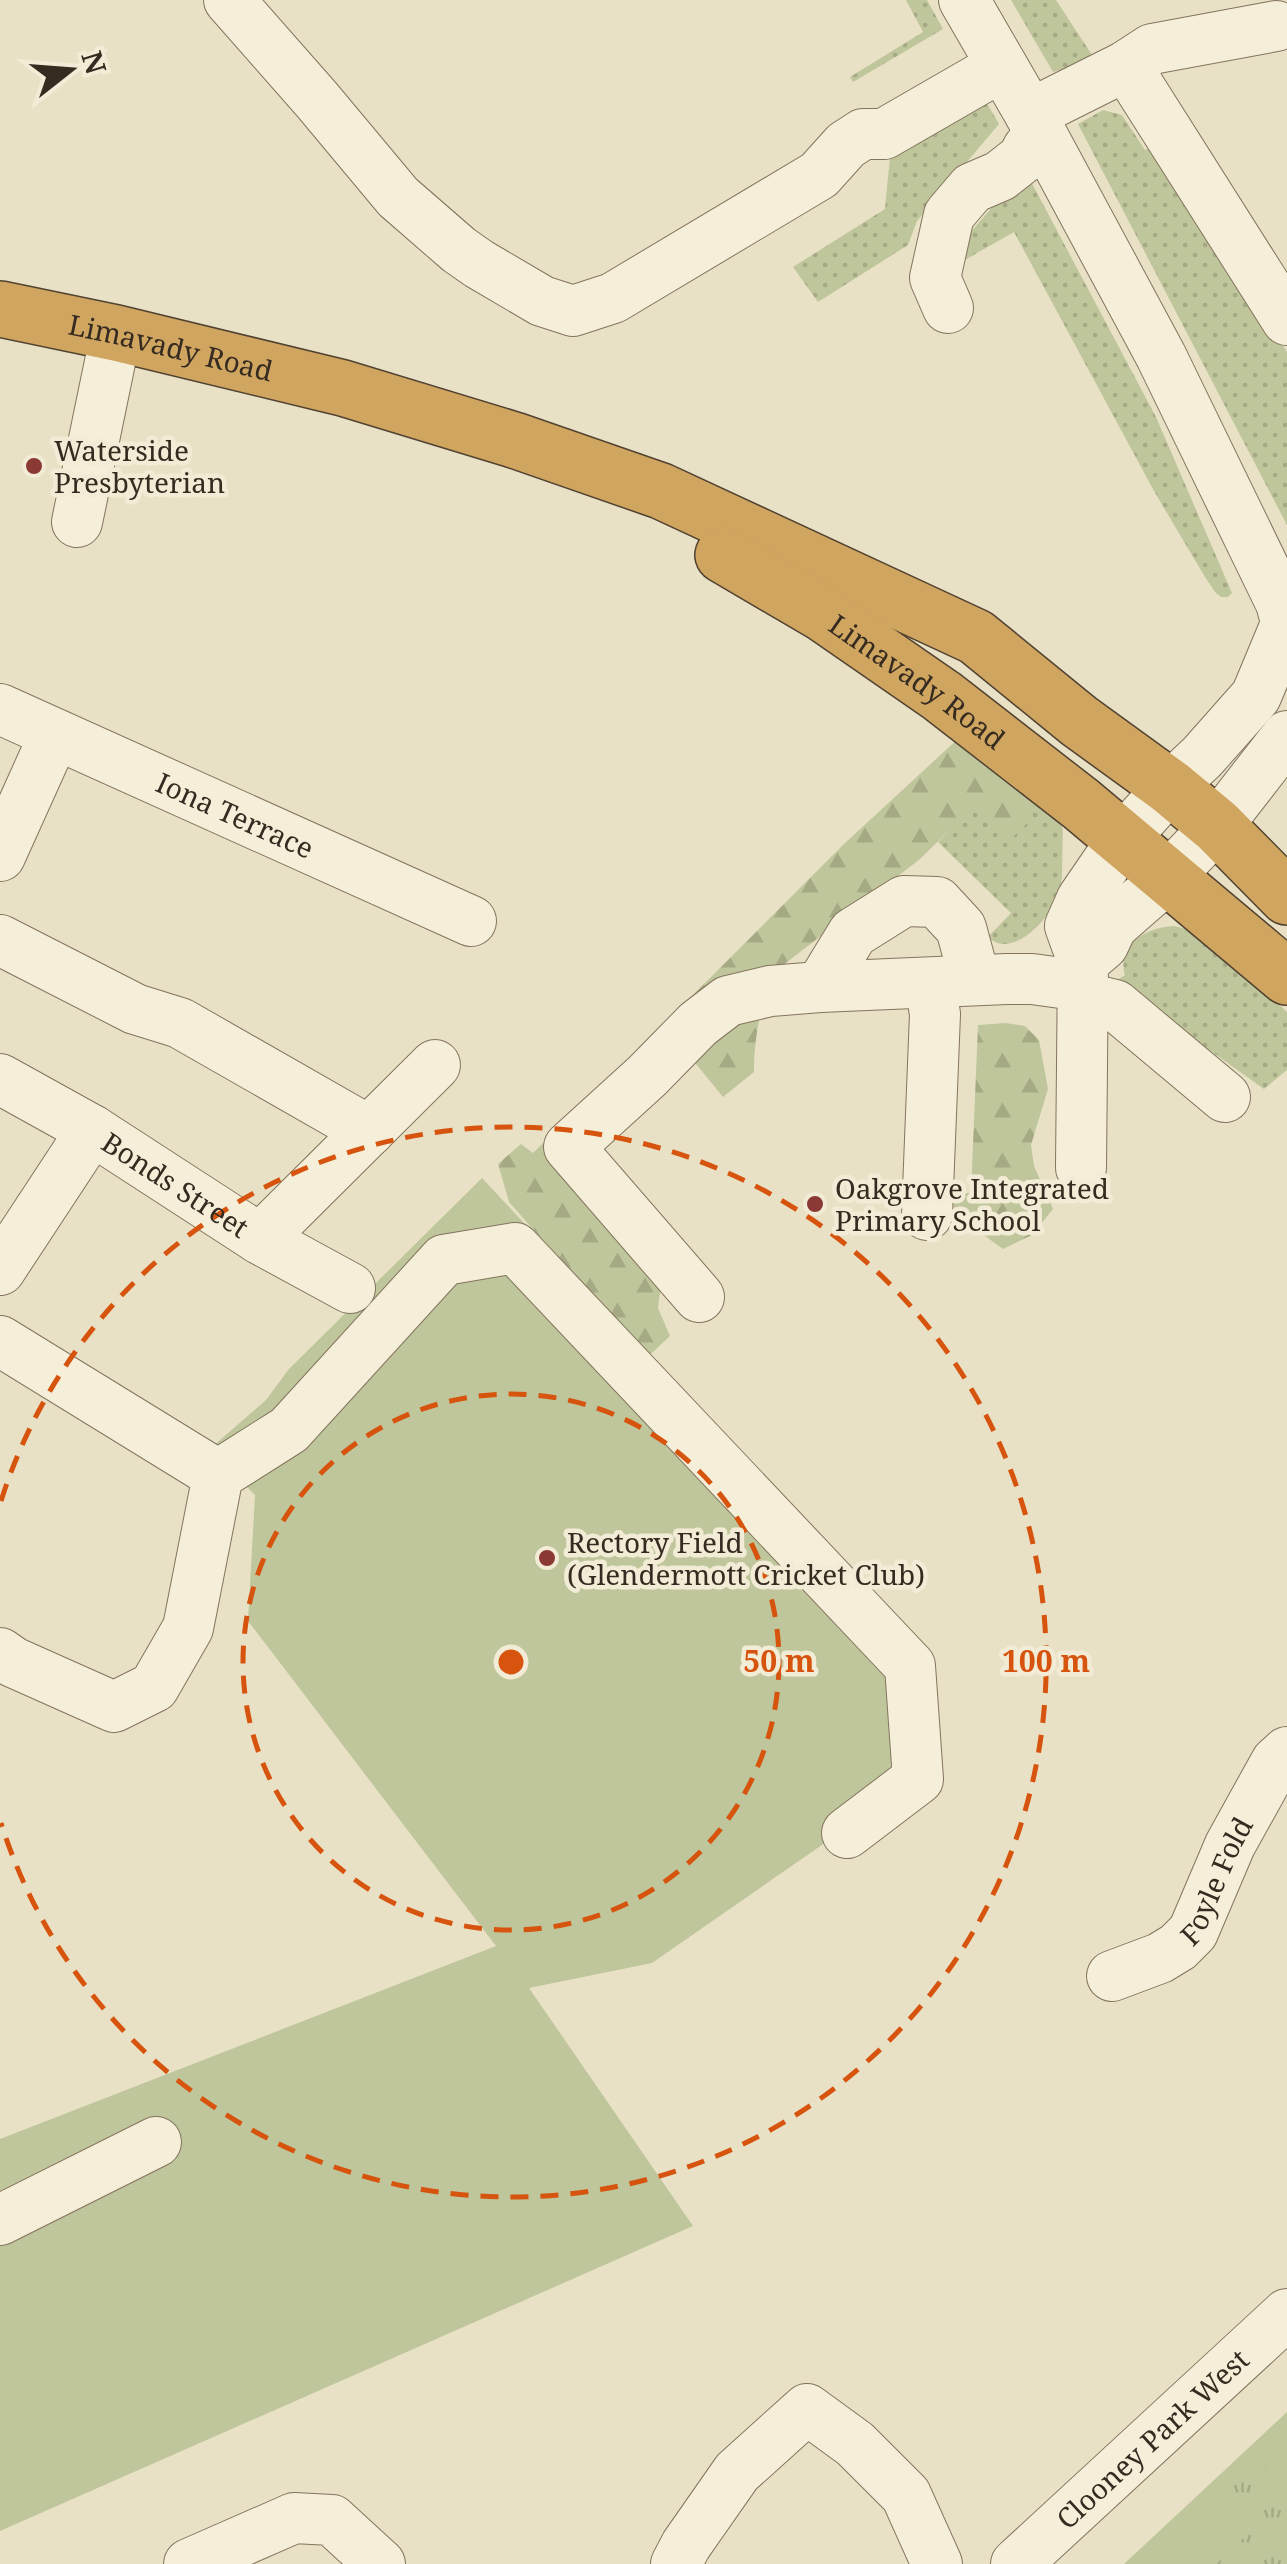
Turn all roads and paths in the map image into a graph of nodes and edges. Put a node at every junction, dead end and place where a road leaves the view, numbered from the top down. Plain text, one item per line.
1 (229, 0) edge
2 (1268, 21) edge
3 (981, 30) edge
4 (1126, 66) junction
5 (1036, 124) junction
6 (0, 308) edge
7 (948, 308) dead end
8 (1287, 320) edge
9 (116, 333) junction
10 (514, 440) junction
11 (77, 522) dead end
12 (1287, 625) edge
13 (0, 709) edge
14 (55, 734) junction
15 (1287, 736) edge
16 (1147, 812) junction
17 (1192, 852) junction
18 (0, 856) edge
19 (1287, 897) edge
20 (470, 920) dead end
21 (0, 940) edge
22 (1287, 942) edge
23 (1287, 977) edge
24 (952, 982) junction
25 (1083, 982) junction
26 (820, 987) junction
27 (436, 1065) dead end
28 (0, 1079) edge
29 (1225, 1096) dead end
30 (92, 1130) junction
31 (369, 1131) junction
32 (1081, 1168) dead end
33 (927, 1215) dead end
34 (260, 1239) junction
35 (0, 1270) edge
36 (350, 1288) dead end
37 (699, 1298) dead end
38 (0, 1341) edge
39 (218, 1475) junction
40 (7, 1658) edge
41 (1287, 1752) edge
42 (847, 1833) dead end
43 (1112, 1976) dead end
44 (156, 2142) dead end
45 (0, 2220) edge
46 (1287, 2314) edge
47 (189, 2564) edge
48 (380, 2564) edge
49 (676, 2564) edge
50 (937, 2564) edge
51 (1016, 2564) edge

1 - 3 street
2 - 4 street
3 - 5 street
4 - 5 street
4 - 8 street
5 - 7 street
5 - 12 street
6 - 9 highway, Limavady Road
9 - 10 highway, Limavady Road
9 - 11 street
10 - 16 highway, Limavady Road
10 - 16 highway, Limavady Road
12 - 16 street
13 - 14 street, Iona Terrace
14 - 18 street
14 - 20 street, Iona Terrace
15 - 17 street
16 - 17 highway, Limavady Road
16 - 17 highway, Limavady Road
16 - 25 street
17 - 19 highway, Limavady Road
17 - 22 highway
17 - 23 highway, Limavady Road
17 - 25 street
21 - 31 street
24 - 25 street
24 - 26 street
24 - 26 street
24 - 33 street
25 - 29 street
25 - 32 street
26 - 37 street
27 - 31 street
28 - 30 street, Bonds Street
30 - 34 street, Bonds Street
30 - 35 street
31 - 34 street
34 - 36 street, Bonds Street
38 - 39 street
39 - 40 street
39 - 42 street
41 - 43 street, Foyle Fold
44 - 45 street
46 - 51 street, Clooney Park West
47 - 48 street
49 - 50 street

